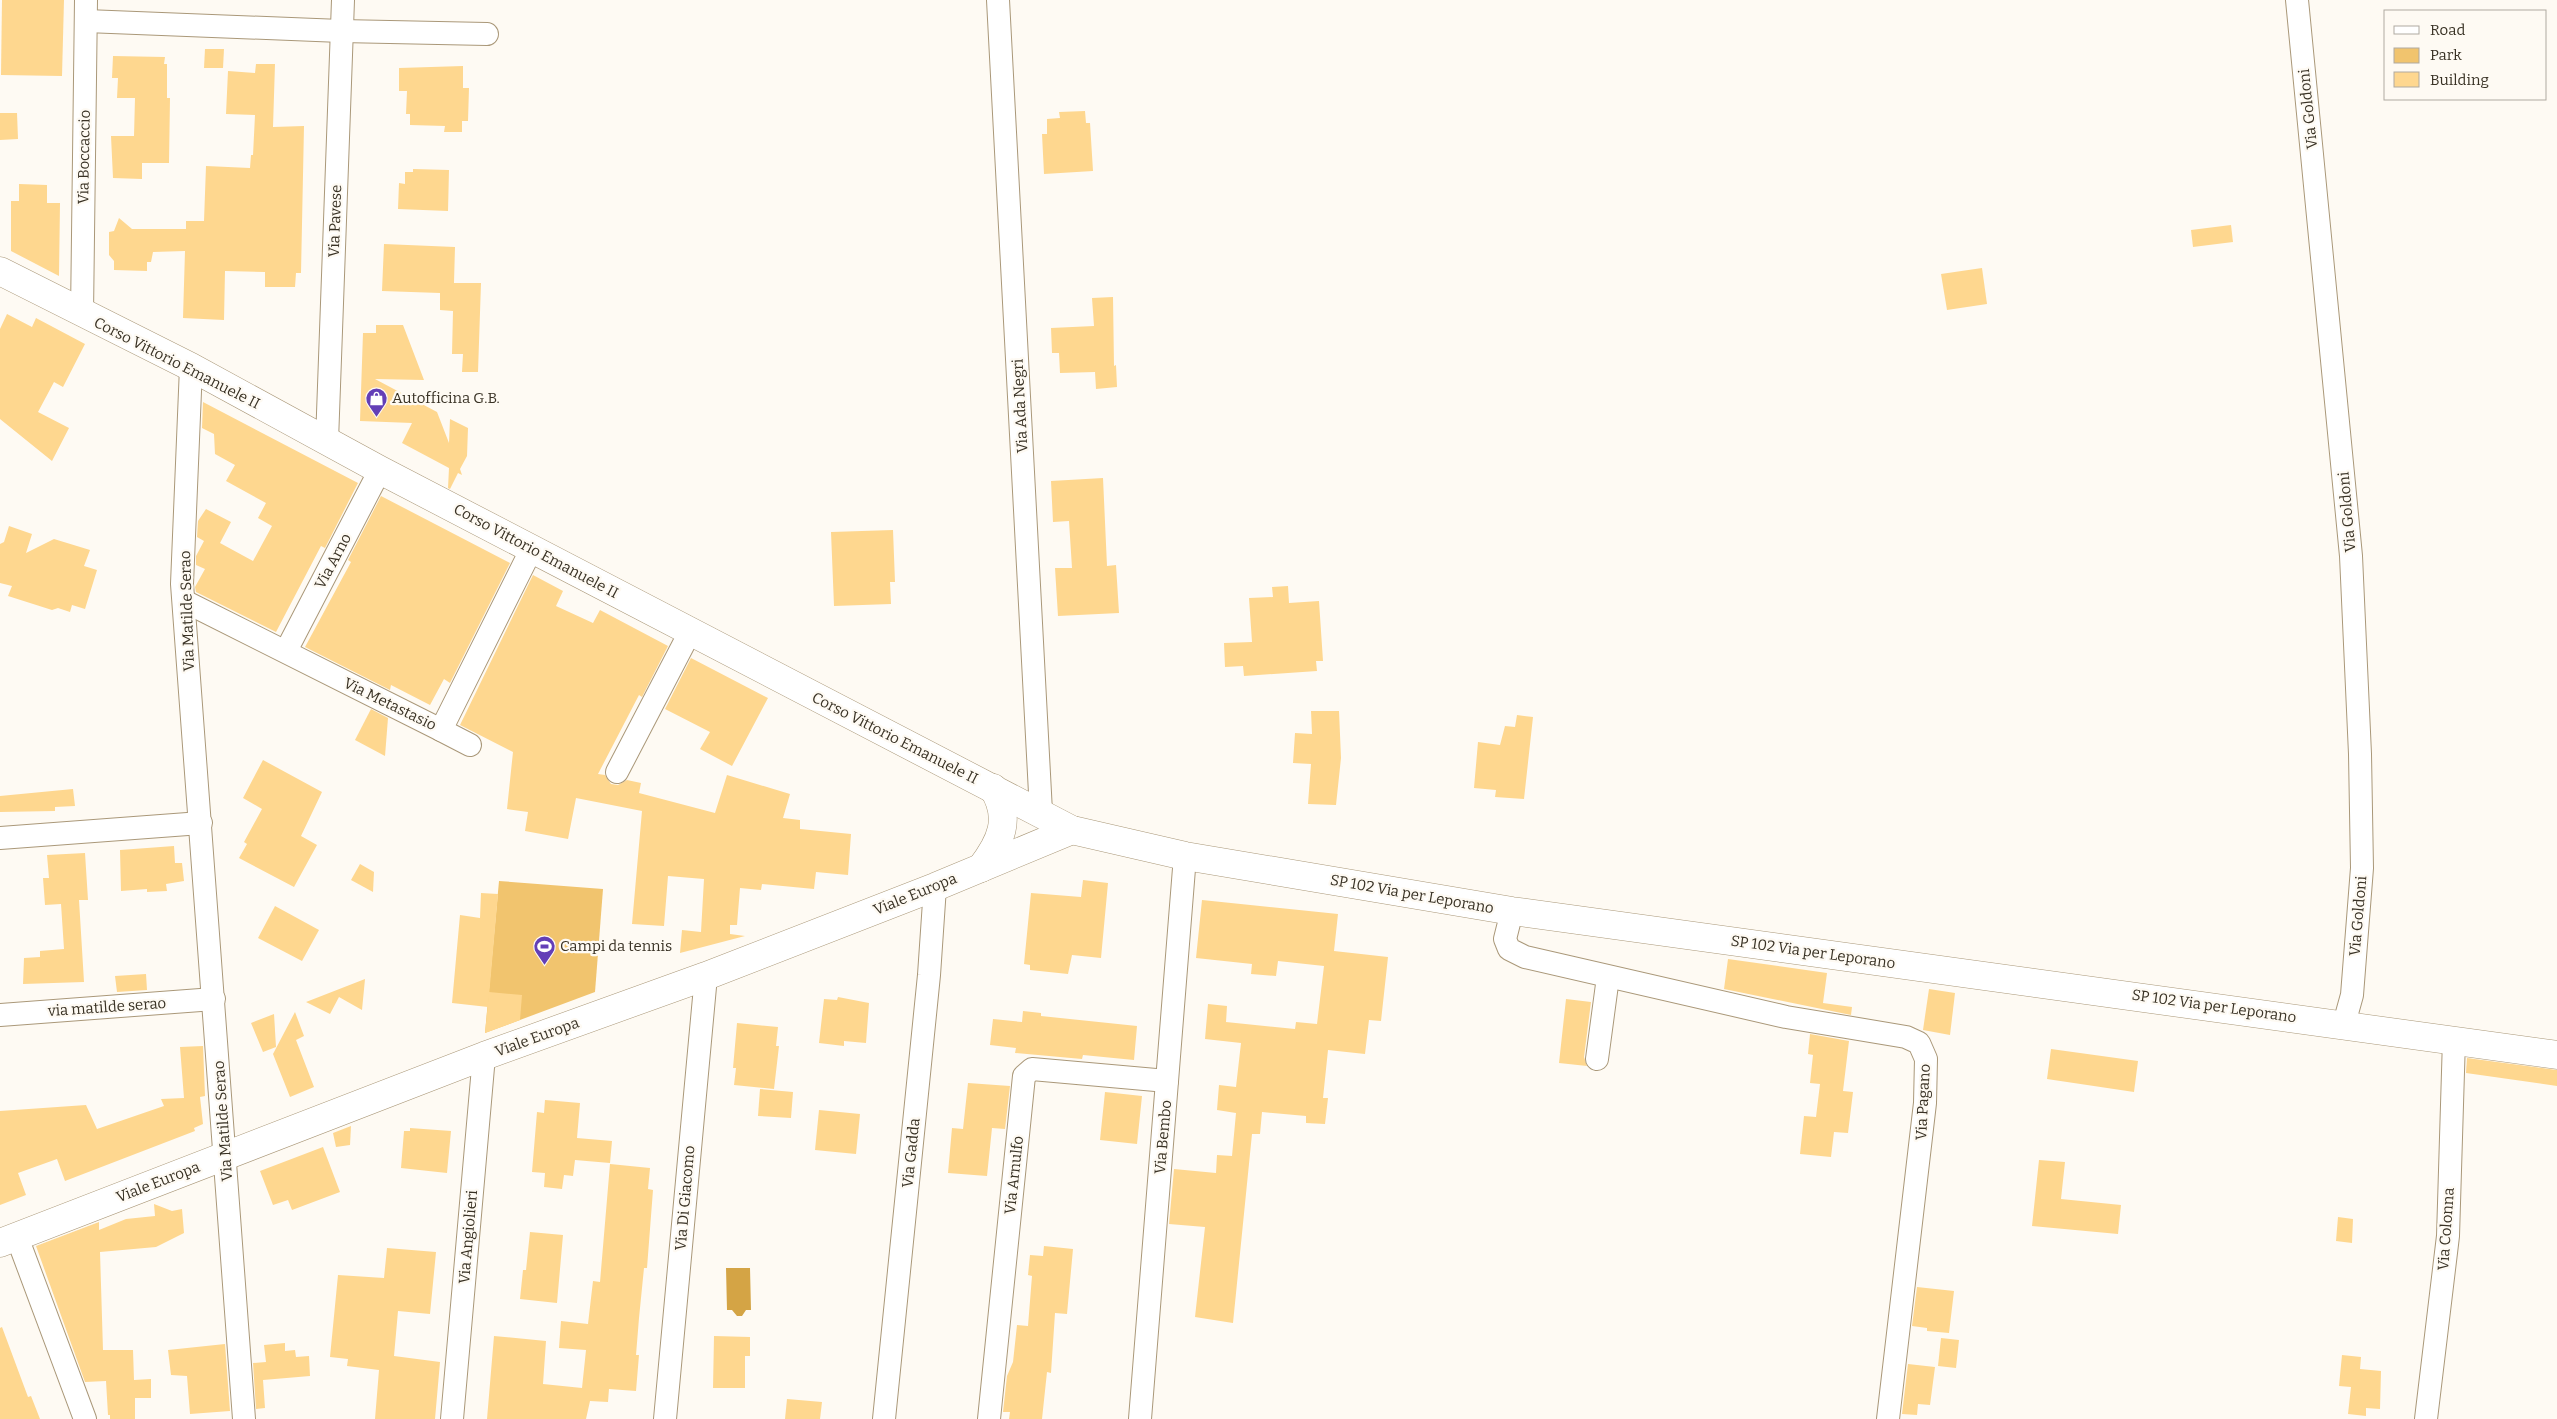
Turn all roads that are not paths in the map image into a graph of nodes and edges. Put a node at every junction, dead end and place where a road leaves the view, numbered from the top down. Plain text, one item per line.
1 (342, 0) edge
2 (998, 0) edge
3 (2297, 0) edge
4 (86, 10) edge
5 (341, 31) junction
6 (487, 34) dead end
7 (0, 271) edge
8 (82, 314) junction
9 (191, 367) junction
10 (327, 441) junction
11 (380, 470) junction
12 (532, 548) junction
13 (184, 600) junction
14 (690, 632) junction
15 (286, 651) junction
16 (441, 730) junction
17 (470, 745) dead end
18 (617, 772) dead end
19 (993, 788) junction
20 (1041, 812) junction
21 (201, 823) junction
22 (1072, 830) junction
23 (0, 838) edge
24 (1185, 856) junction
25 (981, 868) junction
26 (935, 887) junction
27 (1512, 910) junction
28 (706, 976) junction
29 (1608, 976) junction
30 (214, 999) junction
31 (0, 1015) edge
32 (2344, 1024) junction
33 (2454, 1039) junction
34 (2557, 1054) edge
35 (484, 1056) junction
36 (1597, 1059) dead end
37 (1167, 1081) junction
38 (226, 1156) junction
39 (8, 1240) edge
40 (85, 1419) edge
41 (244, 1419) edge
42 (452, 1419) edge
43 (664, 1419) edge
44 (884, 1419) edge
45 (989, 1419) edge
46 (1140, 1419) edge
47 (1888, 1419) edge
48 (2426, 1419) edge

1 - 5 street, Via Pavese
2 - 20 street, Via Ada Negri
3 - 32 street, Via Goldoni
4 - 5 street
4 - 8 street, Via Boccaccio
5 - 6 street
5 - 10 street, Via Pavese
7 - 8 street, Corso Vittorio Emanuele II
8 - 9 street, Corso Vittorio Emanuele II
9 - 10 street, Corso Vittorio Emanuele II
9 - 13 street, Via Matilde Serao
10 - 11 street, Corso Vittorio Emanuele II
11 - 12 street, Corso Vittorio Emanuele II
11 - 15 street, Via Arno
12 - 14 street, Corso Vittorio Emanuele II
12 - 16 street, Via Metastasio
13 - 15 street, Via Metastasio
13 - 21 street, Via Matilde Serao
14 - 18 street
14 - 19 street, Corso Vittorio Emanuele II
15 - 16 street, Via Metastasio
16 - 17 street
19 - 20 street, Corso Vittorio Emanuele II
19 - 25 street
20 - 22 street, Corso Vittorio Emanuele II
21 - 23 street
21 - 30 street, Via Matilde Serao
22 - 24 street, SP 102 Via per Leporano
22 - 25 street, Viale Europa
24 - 27 street, SP 102 Via per Leporano
24 - 37 street, Via Bembo
25 - 26 street, Viale Europa
26 - 28 street, Viale Europa
26 - 44 street, Via Gadda
27 - 29 street, Via Pagano
27 - 32 street, SP 102 Via per Leporano
28 - 35 street, Viale Europa
28 - 43 street, Via Di Giacomo
29 - 36 street
29 - 47 street, Via Pagano
30 - 31 street, via matilde serao
30 - 38 street, Via Matilde Serao
32 - 33 street, SP 102 Via per Leporano
33 - 34 street, SP 102 Via per Leporano
33 - 48 street, Via Colonna
35 - 38 street, Viale Europa
35 - 42 street, Via Angiolieri
37 - 45 street, Via Arnulfo
37 - 46 street, Via Bembo
38 - 39 street, Viale Europa
38 - 41 street, Via Matilde Serao
39 - 40 street

